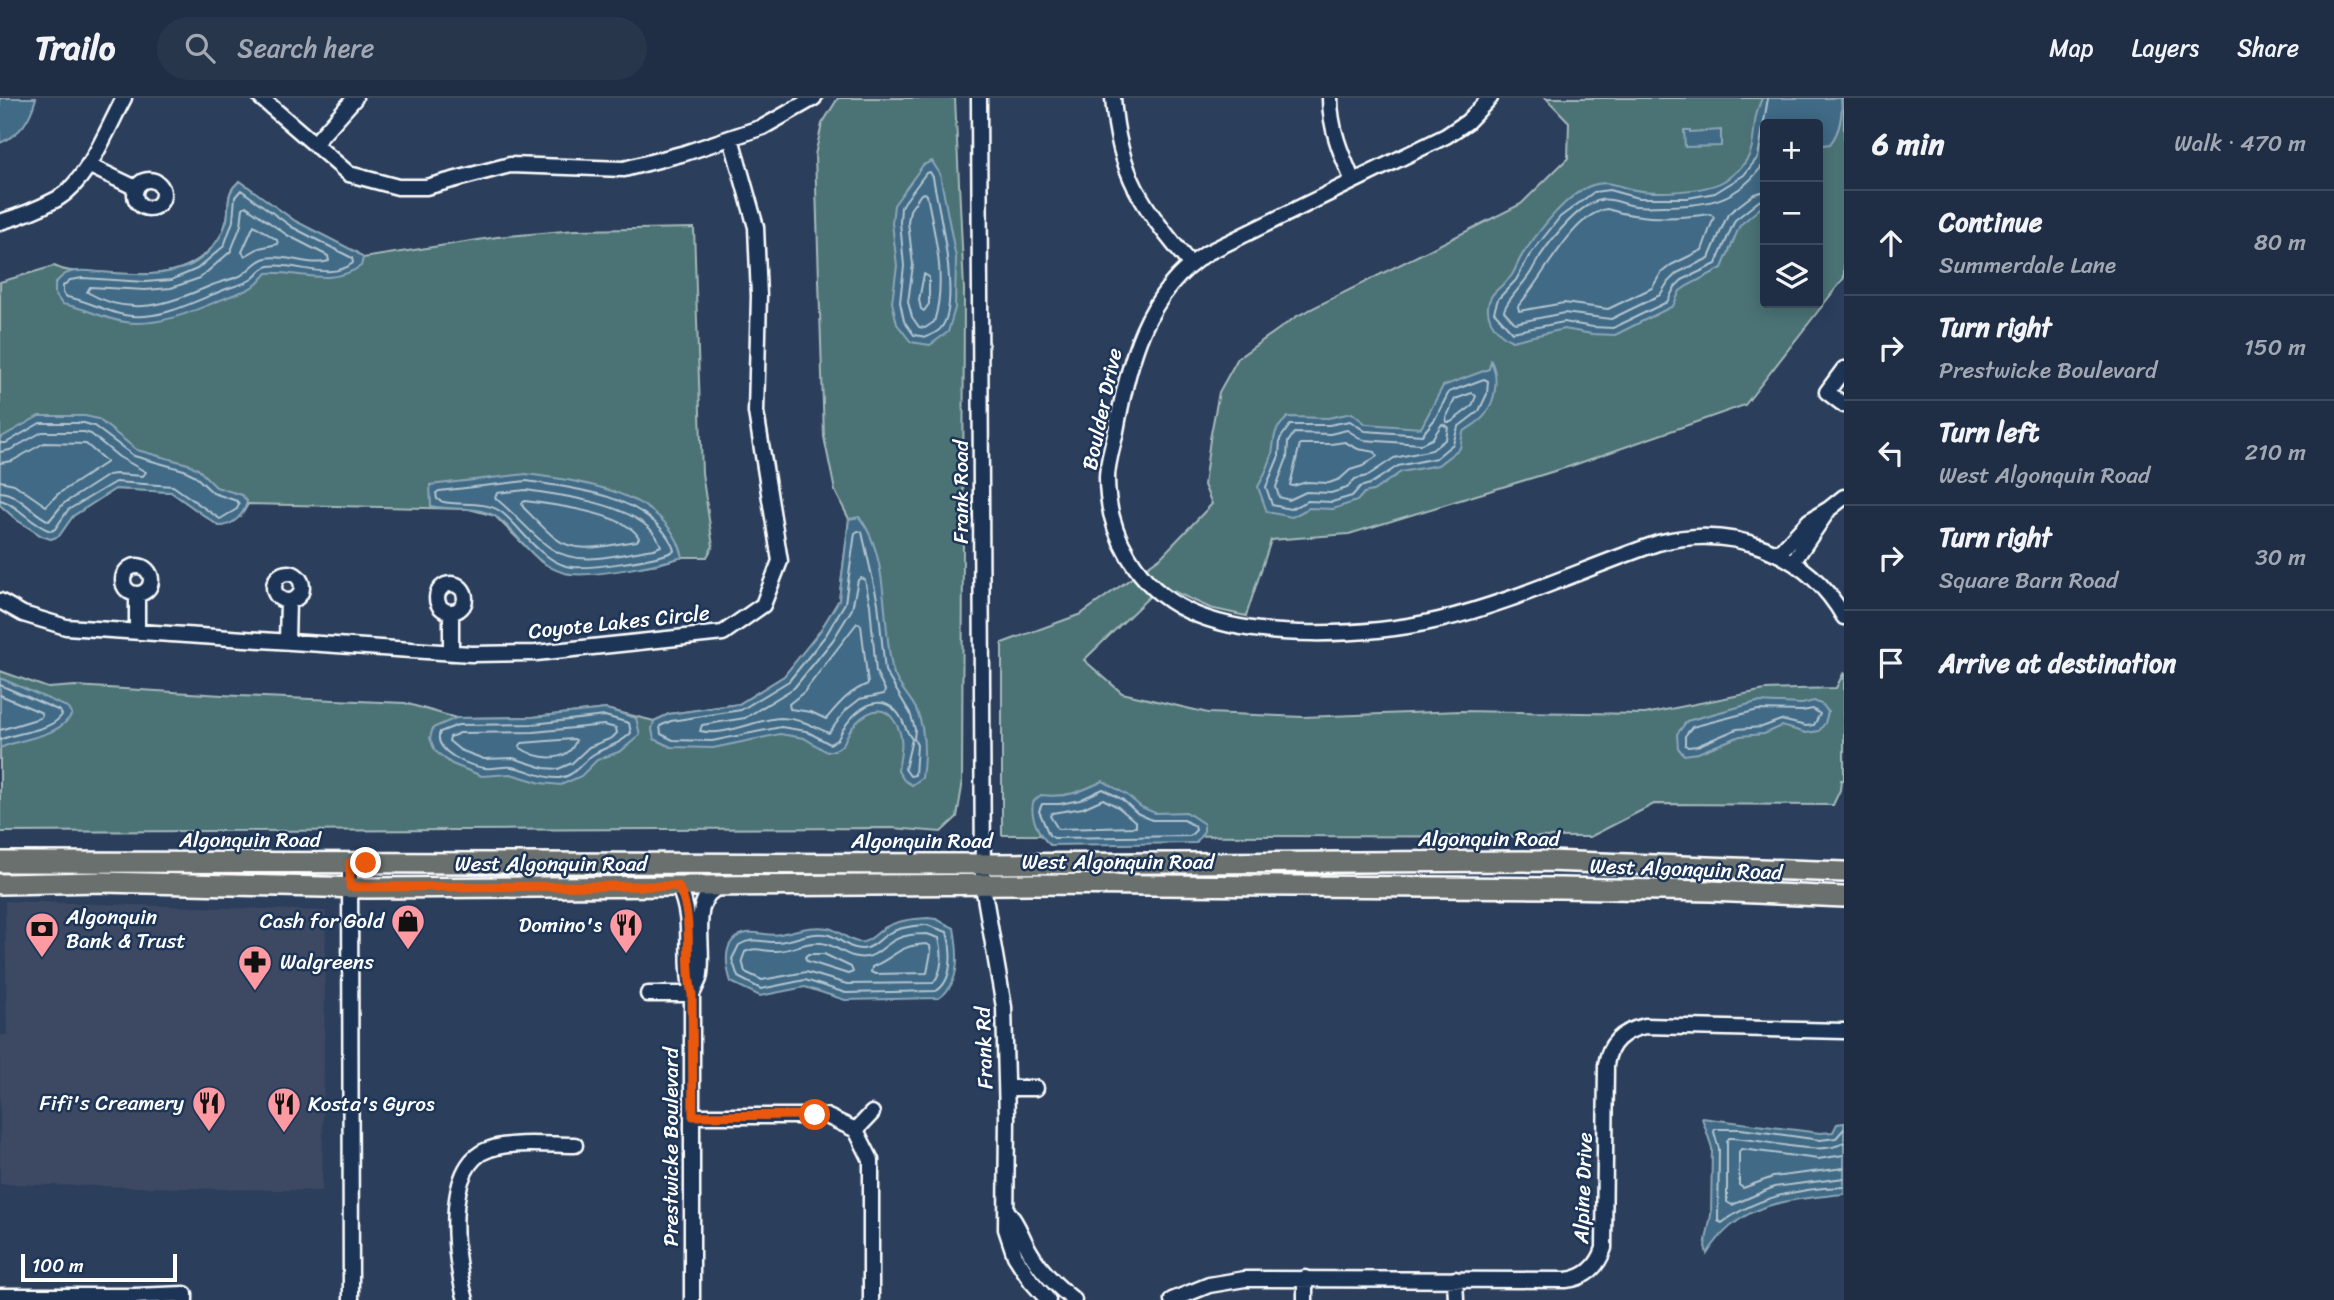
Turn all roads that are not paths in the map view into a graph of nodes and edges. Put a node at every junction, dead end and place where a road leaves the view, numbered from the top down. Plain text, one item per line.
1 (124, 98) edge
2 (261, 98) edge
3 (355, 98) edge
4 (979, 98) edge
5 (1113, 98) edge
6 (1330, 98) edge
7 (1490, 98) edge
8 (809, 100) edge
9 (731, 138) junction
10 (314, 144) junction
11 (88, 165) junction
12 (1353, 181) junction
13 (135, 188) dead end
14 (0, 222) edge
15 (1191, 264) junction
16 (1844, 369) edge
17 (1844, 405) edge
18 (1844, 496) edge
19 (1829, 509) junction
20 (1779, 553) junction
21 (1793, 562) junction
22 (137, 594) dead end
23 (0, 601) edge
24 (288, 601) dead end
25 (451, 612) dead end
26 (1844, 617) edge
27 (136, 631) junction
28 (287, 642) junction
29 (451, 653) junction
30 (0, 862) edge
31 (350, 863) junction
32 (982, 864) junction
33 (1840, 870) edge
34 (0, 884) edge
35 (678, 886) junction
36 (722, 886) junction
37 (982, 886) junction
38 (350, 887) junction
39 (1844, 897) edge
40 (648, 994) dead end
41 (692, 994) junction
42 (1844, 1031) edge
43 (1007, 1088) junction
44 (1036, 1088) dead end
45 (872, 1114) dead end
46 (693, 1116) junction
47 (856, 1130) junction
48 (575, 1145) dead end
49 (1007, 1210) junction
50 (1305, 1278) junction
51 (1455, 1279) junction
52 (0, 1296) edge
53 (185, 1300) edge
54 (351, 1300) edge
55 (466, 1300) edge
56 (692, 1300) edge
57 (872, 1300) edge
58 (1048, 1300) edge
59 (1074, 1300) edge
60 (1172, 1300) edge
61 (1305, 1300) edge
62 (1456, 1300) edge

1 - 11 street
2 - 10 street
3 - 10 street
4 - 32 street, Frank Road
5 - 15 street
6 - 12 street
7 - 12 street, Boulder Drive
8 - 9 street
9 - 10 street
9 - 29 street, Coyote Lakes Circle
11 - 13 street
11 - 14 street
12 - 15 street, Boulder Drive
15 - 20 street, Boulder Drive
16 - 17 street
18 - 19 street
19 - 20 street
19 - 21 street
20 - 21 street, Boulder Drive
21 - 26 street, Boulder Drive
22 - 27 street
23 - 27 street, Coyote Lakes Circle
24 - 28 street
25 - 29 street
27 - 28 street, Coyote Lakes Circle
28 - 29 street, Coyote Lakes Circle
30 - 31 main road, Algonquin Road
31 - 32 main road, Algonquin Road
31 - 38 street
32 - 33 main road, Algonquin Road
32 - 37 street, Frank Road
34 - 38 main road, Algonquin Road
35 - 36 main road, West Algonquin Road
35 - 38 main road, West Algonquin Road
35 - 41 street, Prestwicke Boulevard
36 - 37 main road, West Algonquin Road
36 - 41 street, Prestwicke Boulevard
37 - 39 main road, West Algonquin Road
37 - 43 street, Frank Rd
38 - 54 street
40 - 41 street
41 - 46 street, Prestwicke Boulevard
42 - 51 street, Alpine Drive
43 - 44 street
43 - 49 street, Frank Rd
45 - 47 street
46 - 47 street
46 - 56 street, Prestwicke Boulevard
47 - 57 street
48 - 55 street
49 - 58 street, Frank Rd
49 - 59 street, Frank Rd
50 - 51 street, Alpine Drive
50 - 60 street, Alpine Drive
50 - 61 street
51 - 62 street
52 - 53 street

